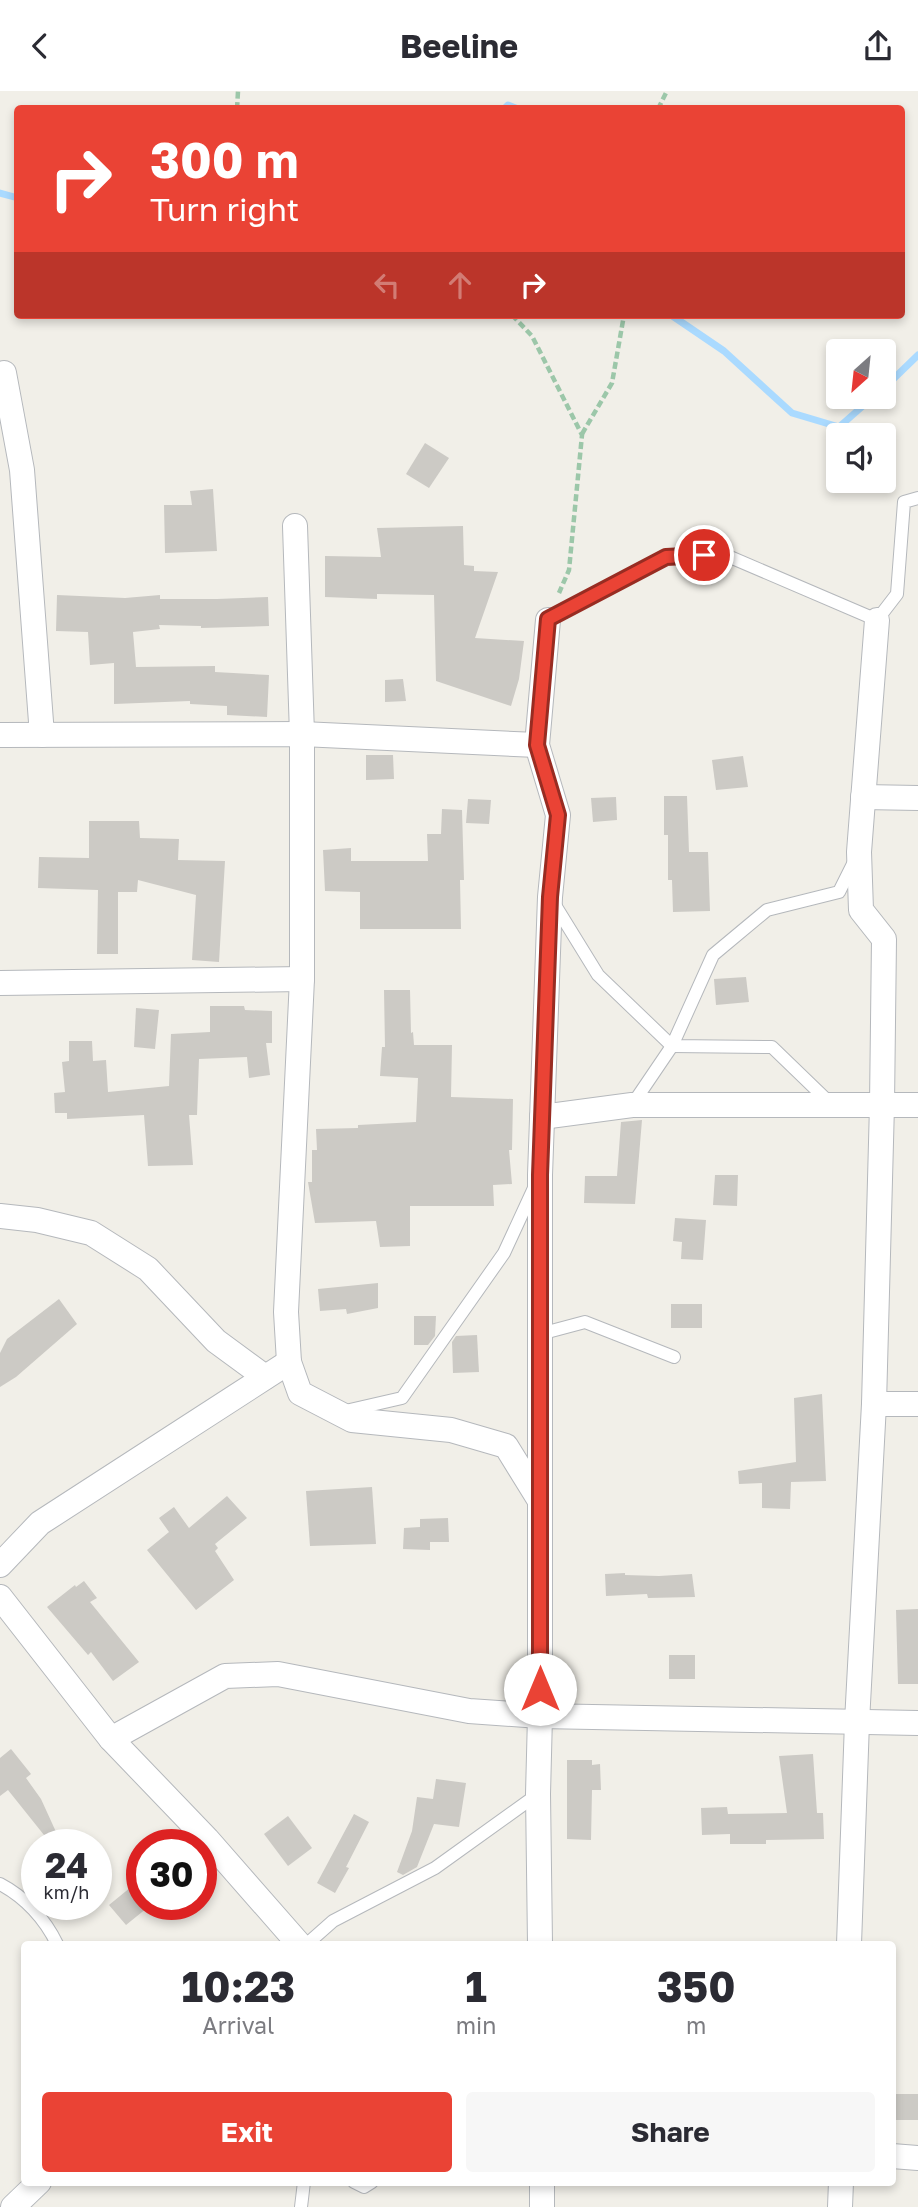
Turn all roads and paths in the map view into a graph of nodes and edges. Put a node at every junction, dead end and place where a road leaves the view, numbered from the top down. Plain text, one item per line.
1 (516, 319) edge
2 (623, 319) edge
3 (2, 371) edge
4 (582, 435) junction
5 (11, 470) edge
6 (918, 498) edge
7 (295, 526) dead end
8 (548, 619) junction
9 (877, 620) junction
10 (302, 734) junction
11 (0, 735) edge
12 (42, 735) junction
13 (537, 745) junction
14 (863, 797) junction
15 (918, 798) edge
16 (859, 852) junction
17 (550, 897) junction
18 (302, 979) junction
19 (0, 983) edge
20 (672, 1046) junction
21 (632, 1105) junction
22 (882, 1105) junction
23 (918, 1105) edge
24 (834, 1107) junction
25 (542, 1117) junction
26 (540, 1175) junction
27 (0, 1216) edge
28 (540, 1334) junction
29 (674, 1357) dead end
30 (289, 1362) junction
31 (265, 1377) junction
32 (874, 1404) junction
33 (918, 1405) edge
34 (338, 1413) junction
35 (540, 1502) junction
36 (0, 1565) edge
37 (0, 1597) edge
38 (540, 1716) junction
39 (857, 1722) junction
40 (918, 1723) edge
41 (111, 1739) junction
42 (538, 1794) junction
43 (0, 1884) edge
44 (55, 1941) edge
45 (296, 1941) edge
46 (310, 1941) edge
47 (540, 1941) edge
48 (849, 1941) edge
49 (896, 2156) edge
50 (918, 2158) edge
51 (35, 2186) edge
52 (304, 2186) edge
53 (542, 2186) edge
54 (841, 2186) edge
55 (13, 2207) edge
56 (301, 2207) edge
57 (542, 2207) edge
58 (840, 2207) edge

1 - 4 path
2 - 4 path
3 - 5 street
4 - 8 path
5 - 12 street
6 - 9 lane
7 - 10 street
8 - 9 lane
8 - 13 street
9 - 14 street
10 - 12 street
10 - 13 street
10 - 18 street
11 - 12 street
13 - 17 street
14 - 15 street
14 - 16 street
16 - 20 lane
16 - 22 street
17 - 20 lane
17 - 25 street
18 - 19 street
18 - 30 street
20 - 21 lane
20 - 24 lane
21 - 24 street
21 - 25 street
22 - 23 street
22 - 24 street
22 - 32 street
25 - 26 street
26 - 28 street
26 - 34 lane
27 - 31 street
28 - 29 lane
28 - 35 street
30 - 31 street
30 - 34 street
31 - 36 street
32 - 33 street
32 - 39 street
34 - 35 street
35 - 38 street
37 - 41 street
38 - 39 street
38 - 41 street
38 - 42 street
39 - 40 street
39 - 48 street
41 - 45 street
42 - 46 lane
42 - 47 street
43 - 44 lane
49 - 50 street
51 - 55 street
52 - 56 lane
53 - 57 street
54 - 58 street

